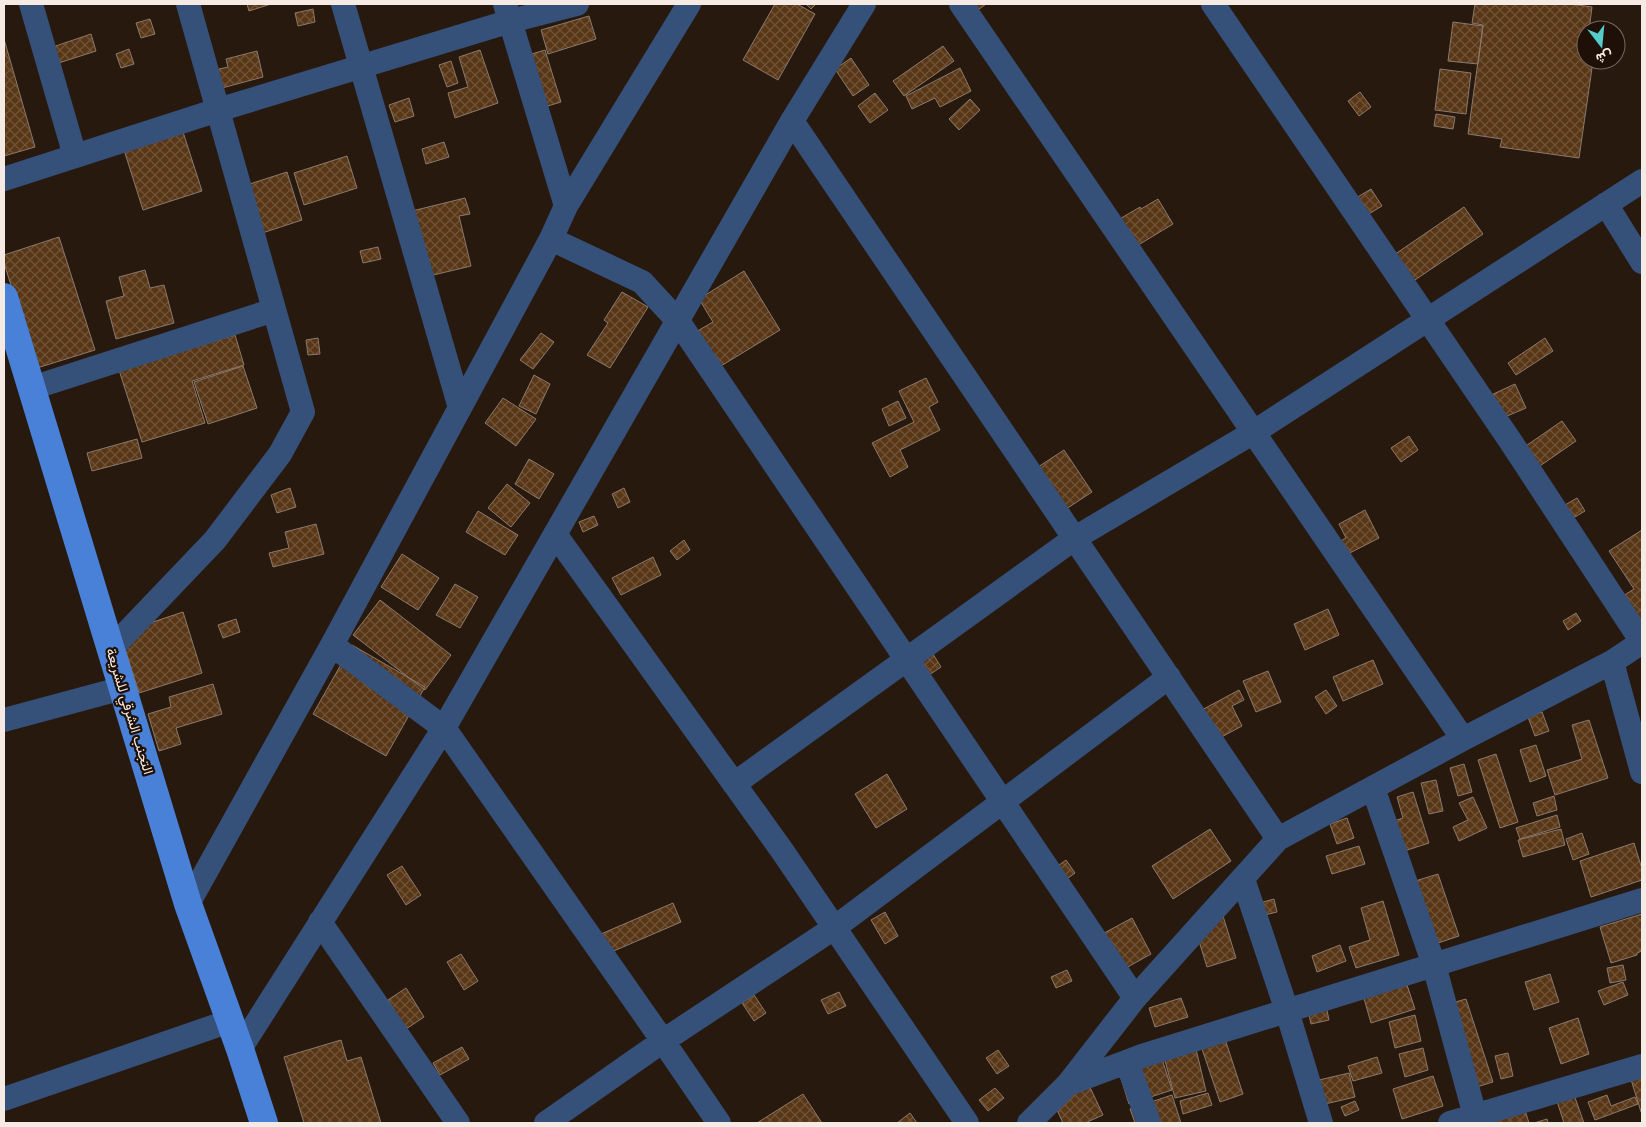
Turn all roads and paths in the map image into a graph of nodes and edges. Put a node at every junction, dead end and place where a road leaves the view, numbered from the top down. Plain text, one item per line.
1 (31, 4) edge
2 (188, 4) edge
3 (343, 4) edge
4 (577, 4) edge
5 (666, 4) edge
6 (689, 4) edge
7 (864, 4) edge
8 (961, 4) edge
9 (1213, 4) edge
10 (508, 13) edge
11 (674, 28) junction
12 (362, 68) junction
13 (218, 110) junction
14 (792, 121) junction
15 (75, 156) junction
16 (4, 179) edge
17 (1642, 181) edge
18 (1606, 204) junction
19 (566, 206) junction
20 (552, 239) junction
21 (1642, 262) edge
22 (4, 297) edge
23 (274, 310) junction
24 (1427, 320) junction
25 (678, 321) junction
26 (32, 388) junction
27 (460, 408) junction
28 (1254, 432) junction
29 (554, 534) junction
30 (1075, 538) junction
31 (1642, 642) edge
32 (332, 645) junction
33 (111, 649) junction
34 (906, 659) junction
35 (1612, 662) junction
36 (1169, 677) junction
37 (122, 688) junction
38 (1633, 704) edge
39 (4, 720) edge
40 (444, 728) junction
41 (1463, 739) junction
42 (1642, 772) edge
43 (734, 784) junction
44 (1373, 788) junction
45 (1003, 803) junction
46 (1278, 839) junction
47 (1243, 879) junction
48 (1642, 900) edge
49 (188, 904) junction
50 (320, 922) junction
51 (834, 928) junction
52 (1434, 965) junction
53 (1135, 998) junction
54 (1287, 1011) junction
55 (230, 1021) junction
56 (663, 1040) junction
57 (240, 1049) junction
58 (1127, 1062) junction
59 (1642, 1066) edge
60 (1068, 1084) junction
61 (4, 1099) edge
62 (1476, 1120) edge
63 (264, 1123) edge
64 (458, 1123) edge
65 (546, 1123) edge
66 (719, 1123) edge
67 (967, 1123) edge
68 (1029, 1123) edge
69 (1148, 1123) edge
70 (1321, 1123) edge
71 (1450, 1123) edge

1 - 15 street
2 - 13 street
3 - 12 street
4 - 10 street
5 - 11 street
6 - 11 street
7 - 14 street
8 - 28 street
9 - 24 street
10 - 12 street
10 - 19 street
11 - 19 street
12 - 13 street
12 - 27 street
13 - 15 street
13 - 23 street
14 - 25 street
14 - 30 street
15 - 16 street
17 - 18 street
18 - 21 street
18 - 24 street
19 - 20 street
20 - 25 street
20 - 27 street
22 - 26 main road, التجنب الشرقي للشريعة
23 - 26 street
23 - 33 street
24 - 28 street
24 - 31 street
25 - 29 street
25 - 34 street
26 - 33 main road, التجنب الشرقي للشريعة
27 - 32 street
28 - 30 street
28 - 41 street
29 - 40 street
29 - 43 street
30 - 34 street
30 - 36 street
31 - 35 street
32 - 40 street
32 - 49 street
33 - 37 main road, التجنب الشرقي للشريعة
34 - 43 street
34 - 45 street
35 - 38 street
35 - 41 street
36 - 45 street
36 - 46 street
37 - 39 street
37 - 49 main road, التجنب الشرقي للشريعة
38 - 42 street
40 - 50 street
40 - 56 street
41 - 44 street
43 - 51 street
44 - 46 street
44 - 52 street
45 - 51 street
45 - 53 street
46 - 47 street
47 - 53 street
47 - 54 street
48 - 52 street
49 - 55 main road, التجنب الشرقي للشريعة
50 - 57 street
50 - 64 street
51 - 56 street
51 - 67 street
52 - 54 street
52 - 62 street
53 - 60 street
54 - 58 street
54 - 70 street
55 - 57 main road, التجنب الشرقي للشريعة
55 - 61 street
56 - 65 street
56 - 66 street
57 - 63 main road, التجنب الشرقي للشريعة
58 - 60 street
58 - 69 street
59 - 62 street
60 - 68 street
62 - 71 street

